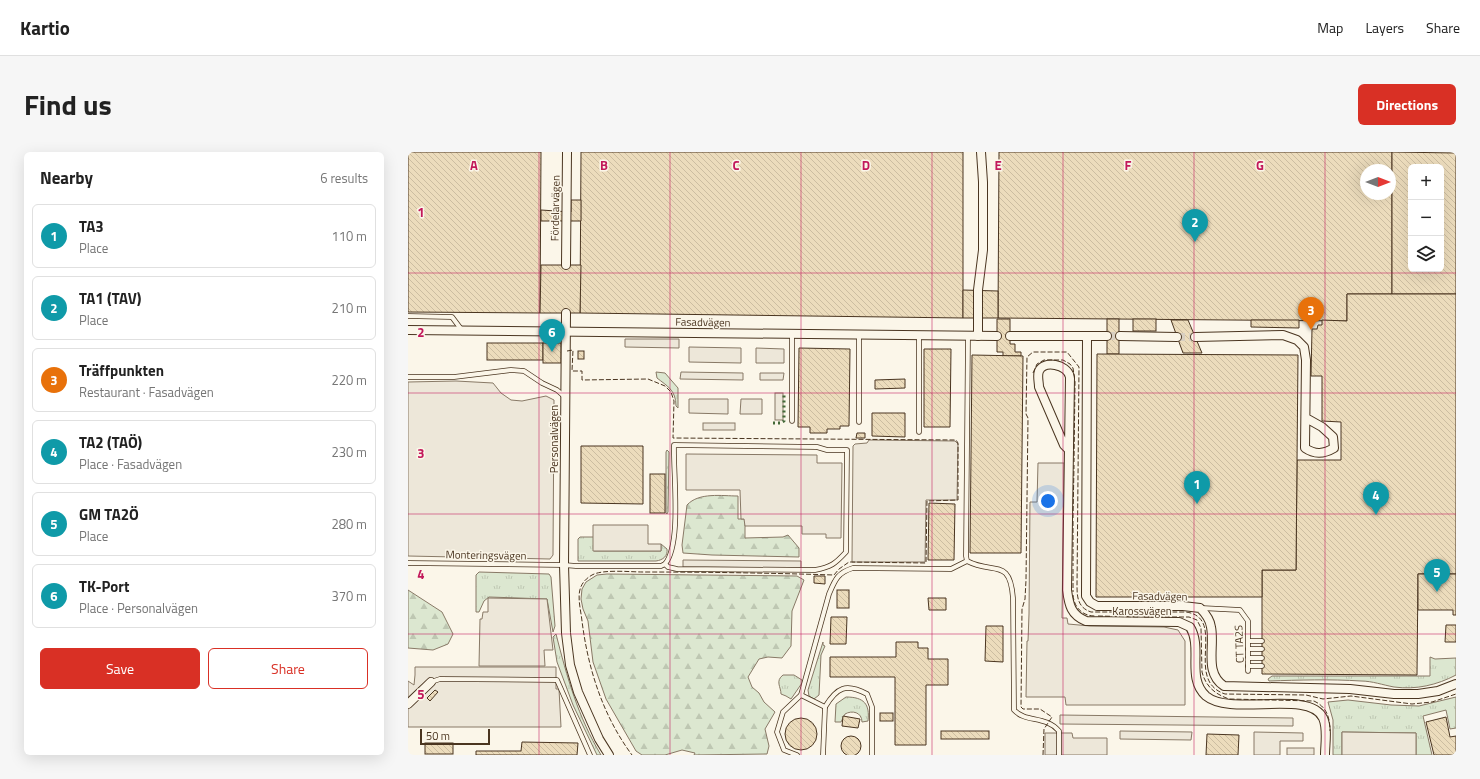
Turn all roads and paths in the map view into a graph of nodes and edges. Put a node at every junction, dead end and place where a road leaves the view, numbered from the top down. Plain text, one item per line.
1 (567, 152) edge
2 (981, 152) edge
3 (566, 265) dead end
4 (566, 313) dead end
5 (408, 316) edge
6 (408, 330) edge
7 (462, 330) junction
8 (566, 331) junction
9 (792, 334) junction
10 (859, 335) junction
11 (918, 335) junction
12 (968, 336) junction
13 (978, 336) junction
14 (997, 336) dead end
15 (1010, 336) dead end
16 (1107, 336) tunnel mouth
17 (1120, 336) tunnel mouth
18 (1195, 336) tunnel mouth
19 (1087, 337) junction
20 (1178, 337) tunnel mouth
21 (408, 377) edge
22 (566, 398) junction
23 (1306, 418) junction
24 (792, 421) dead end
25 (859, 422) dead end
26 (918, 432) dead end
27 (1069, 450) junction
28 (967, 561) junction
29 (408, 563) edge
30 (665, 564) junction
31 (564, 565) junction
32 (1200, 608) junction
33 (1248, 640) junction
34 (1262, 641) dead end
35 (1248, 649) junction
36 (1262, 649) dead end
37 (1248, 658) junction
38 (1262, 658) dead end
39 (1262, 666) dead end
40 (431, 682) joint
41 (1456, 684) edge
42 (801, 695) junction
43 (408, 704) edge
44 (825, 707) junction
45 (590, 755) edge
46 (609, 755) edge
47 (797, 755) edge
48 (823, 755) edge
49 (872, 755) edge
50 (1059, 755) edge
51 (1325, 755) edge

1 - 3 street, Fördelarvägen
2 - 13 street
4 - 8 street, Personalvägen
5 - 7 lane
6 - 7 street, Fasadvägen
7 - 8 street, Fasadvägen
8 - 9 street, Fasadvägen
8 - 22 street, Personalvägen
9 - 10 street, Fasadvägen
9 - 24 lane
10 - 11 street, Fasadvägen
10 - 25 lane
11 - 12 street, Fasadvägen
11 - 26 lane
12 - 13 street, Fasadvägen
12 - 28 lane
13 - 14 street, Fasadvägen
15 - 19 street
16 - 19 street
17 - 20 street
18 - 23 street
19 - 32 street, Fasadvägen
21 - 22 lane
22 - 31 street, Personalvägen
23 - 23 street
27 - 27 street, Karossvägen
27 - 51 street, Karossvägen
28 - 42 lane
28 - 50 lane
29 - 31 lane, Monteringsvägen
30 - 30 lane
30 - 31 lane
31 - 46 street, Personalvägen
32 - 33 lane, CT TA2S
32 - 41 street, Fasadvägen
33 - 34 lane
33 - 35 lane, CT TA2S
35 - 36 lane
35 - 37 lane, CT TA2S
37 - 38 lane
37 - 39 lane, CT TA2S
40 - 43 street
40 - 45 lane
42 - 44 lane
42 - 47 lane
44 - 48 lane
44 - 49 lane

